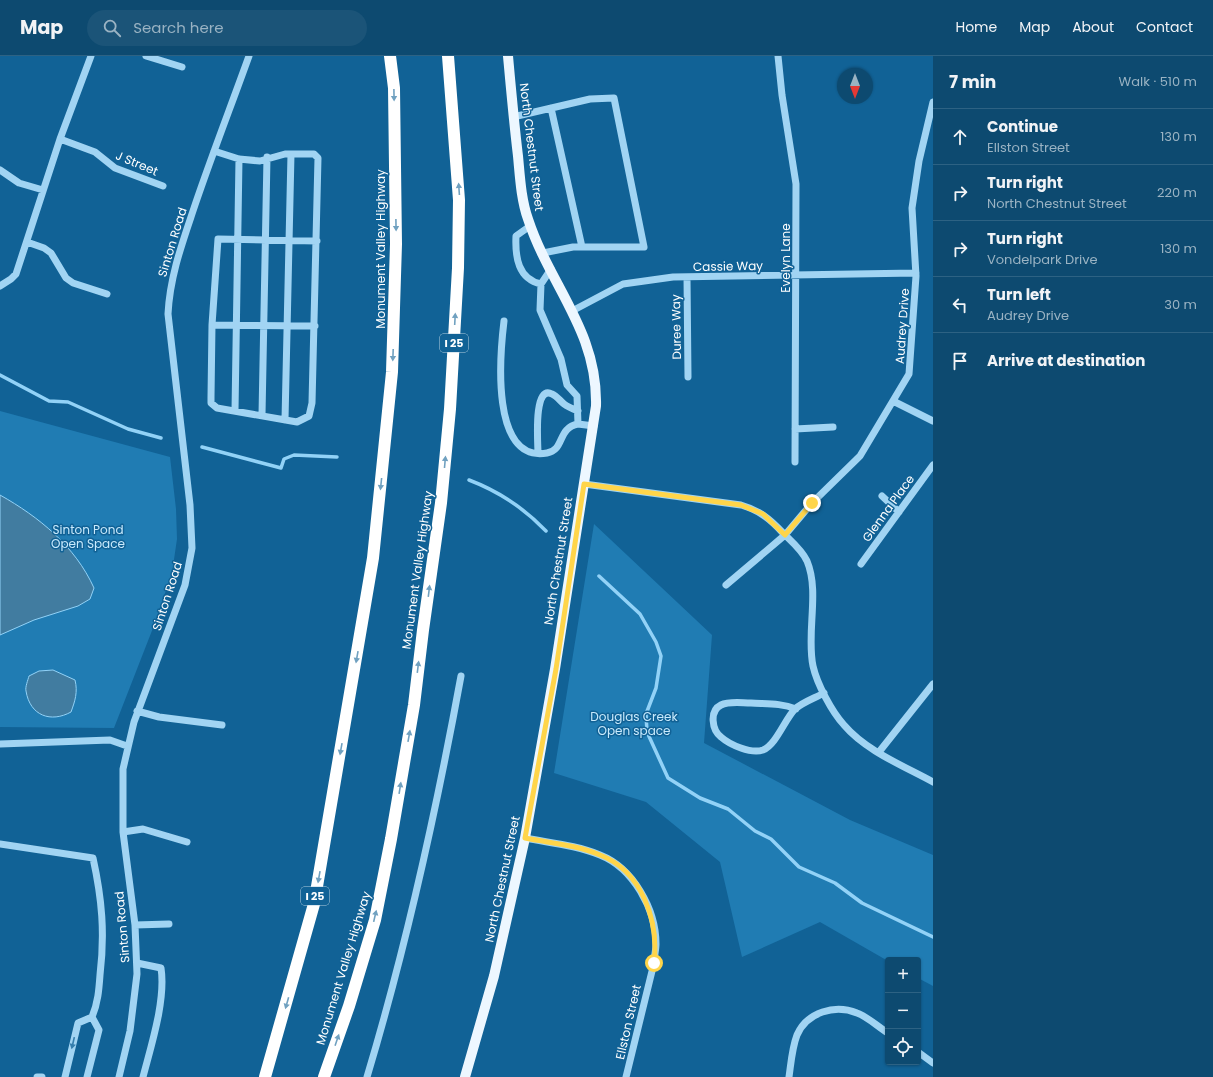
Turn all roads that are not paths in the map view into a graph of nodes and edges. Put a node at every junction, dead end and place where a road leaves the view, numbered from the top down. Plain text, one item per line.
1 (91, 56) edge
2 (146, 56) edge
3 (249, 56) edge
4 (390, 56) edge
5 (448, 56) edge
6 (508, 56) edge
7 (778, 56) edge
8 (182, 67) dead end
9 (933, 102) edge
10 (551, 108) junction
11 (513, 117) junction
12 (60, 140) junction
13 (214, 151) junction
14 (291, 154) junction
15 (267, 158) junction
16 (239, 159) junction
17 (0, 170) edge
18 (163, 186) dead end
19 (43, 190) junction
20 (530, 226) junction
21 (239, 240) junction
22 (265, 240) junction
23 (289, 240) junction
24 (317, 241) junction
25 (26, 242) junction
26 (582, 246) junction
27 (543, 253) junction
28 (551, 269) junction
29 (916, 273) junction
30 (796, 276) junction
31 (687, 277) junction
32 (541, 284) junction
33 (0, 286) edge
34 (107, 294) dead end
35 (572, 311) junction
36 (504, 321) dead end
37 (212, 325) junction
38 (236, 325) junction
39 (264, 326) junction
40 (287, 326) junction
41 (315, 326) junction
42 (688, 377) dead end
43 (893, 400) junction
44 (235, 411) junction
45 (578, 411) junction
46 (262, 415) junction
47 (285, 420) junction
48 (933, 421) edge
49 (578, 424) junction
50 (594, 426) junction
51 (833, 427) dead end
52 (795, 429) junction
53 (538, 453) junction
54 (795, 462) dead end
55 (933, 465) edge
56 (584, 484) junction
57 (882, 496) dead end
58 (899, 512) junction
59 (785, 535) junction
60 (861, 564) dead end
61 (726, 585) dead end
62 (461, 676) dead end
63 (933, 684) edge
64 (824, 693) junction
65 (796, 709) junction
66 (137, 711) junction
67 (222, 725) dead end
68 (0, 744) edge
69 (127, 746) junction
70 (879, 752) junction
71 (933, 782) edge
72 (123, 832) junction
73 (525, 838) junction
74 (188, 842) dead end
75 (0, 844) edge
76 (169, 924) dead end
77 (135, 925) junction
78 (137, 963) junction
79 (92, 1017) junction
80 (885, 1031) edge
81 (921, 1054) edge
82 (933, 1063) edge
83 (37, 1077) edge
84 (42, 1077) edge
85 (65, 1077) edge
86 (87, 1077) edge
87 (119, 1077) edge
88 (143, 1077) edge
89 (265, 1077) edge
90 (324, 1077) edge
91 (367, 1077) edge
92 (465, 1077) edge
93 (626, 1077) edge
94 (789, 1077) edge

1 - 12 street
2 - 8 street
3 - 13 street, Sinton Road
4 -> 89 highway, Monument Valley Highway / I 25
90 -> 5 highway, Monument Valley Highway / I 25
6 - 11 main road, North Chestnut Street
7 - 30 street, Evelyn Lane
9 - 29 street, Audrey Drive
10 - 11 street
10 - 26 street
10 - 26 street
11 - 20 main road, North Chestnut Street
12 - 18 street, J Street
12 - 19 street
13 - 16 street
13 - 66 street, Sinton Road
14 - 15 street
14 - 23 street
14 - 24 street
15 - 16 street
15 - 22 street
16 - 21 street
17 - 19 street
19 - 25 street
20 - 27 main road, North Chestnut Street
20 - 32 street
21 - 22 street
21 - 37 street
21 - 38 street
22 - 23 street
22 - 39 street
23 - 24 street
23 - 40 street
24 - 41 street
25 - 33 street
25 - 34 street
26 - 27 street
27 - 28 main road, North Chestnut Street
28 - 32 street
28 - 35 main road, North Chestnut Street
29 - 30 street, Cassie Way
29 - 43 street, Audrey Drive
30 - 31 street, Cassie Way
30 - 52 street, Evelyn Lane
31 - 35 street, Cassie Way
31 - 42 street, Duree Way
32 - 45 street
35 - 50 main road, North Chestnut Street
36 - 53 street
37 - 38 street
37 - 44 street
38 - 39 street
38 - 44 street
39 - 40 street
39 - 46 street
40 - 41 street
40 - 47 street
41 - 47 street
43 - 48 street
43 - 59 street, Audrey Drive
44 - 46 street
45 - 49 street
45 - 53 street
46 - 47 street
49 - 50 street
49 - 53 street
50 - 56 main road, North Chestnut Street
51 - 52 street
52 - 54 street, Evelyn Lane
55 - 58 street, Glenna Place
56 - 59 street
56 - 73 main road, North Chestnut Street
57 - 58 street
58 - 60 street, Glenna Place
59 - 61 street, Audrey Drive
59 - 64 street
62 - 91 street
63 - 70 street
64 - 65 street
64 - 70 street
65 - 65 street
66 - 67 street
66 - 69 street, Sinton Road
68 - 69 street
69 - 72 street, Sinton Road
70 - 71 street
72 - 74 street
72 - 77 street, Sinton Road
73 - 92 main road, North Chestnut Street
73 - 93 street, Ellston Street
75 - 79 street
76 - 77 street
77 - 78 street, Sinton Road
78 - 87 street, Sinton Road
78 - 88 street
79 -> 85 street
79 - 86 street
80 - 94 street
81 - 82 street
83 - 84 street

